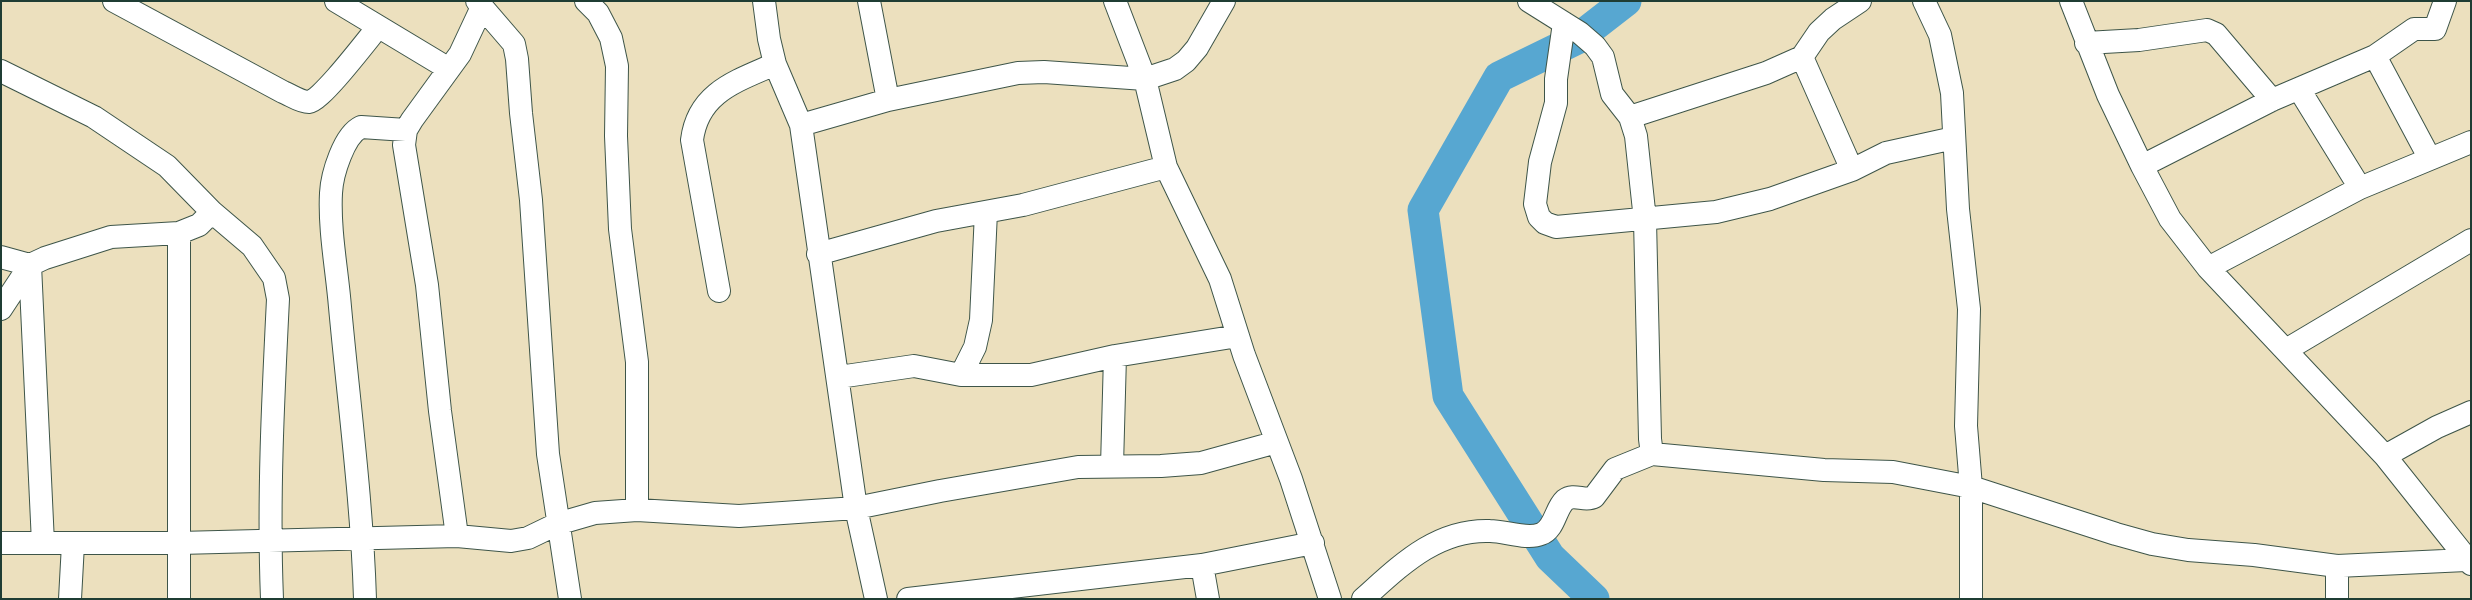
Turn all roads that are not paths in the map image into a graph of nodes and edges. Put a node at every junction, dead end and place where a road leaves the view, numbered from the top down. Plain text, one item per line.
1 (114, 1) edge
2 (336, 1) edge
3 (586, 1) edge
4 (764, 1) edge
5 (869, 1) edge
6 (1114, 1) edge
7 (1224, 1) edge
8 (1529, 1) edge
9 (1860, 1) edge
10 (1924, 1) edge
11 (2071, 1) edge
12 (2445, 1) edge
13 (479, 4) edge
14 (1564, 23) junction
15 (378, 27) junction
16 (2086, 43) junction
17 (2375, 56) junction
18 (1802, 57) junction
19 (775, 64) junction
20 (449, 70) junction
21 (1, 71) edge
22 (1145, 79) junction
23 (2299, 89) junction
24 (888, 100) junction
25 (2272, 100) junction
26 (1630, 117) junction
27 (801, 125) junction
28 (406, 130) junction
29 (1954, 138) junction
30 (2471, 142) edge
31 (2430, 159) junction
32 (2142, 166) junction
33 (1166, 167) junction
34 (1852, 170) junction
35 (2360, 188) junction
36 (212, 212) junction
37 (986, 212) junction
38 (1646, 220) junction
39 (179, 233) junction
40 (2471, 240) edge
41 (818, 254) junction
42 (1, 257) edge
43 (30, 265) junction
44 (2208, 268) junction
45 (719, 291) dead end
46 (1, 309) edge
47 (1238, 336) junction
48 (2286, 350) junction
49 (1115, 356) junction
50 (961, 375) junction
51 (839, 377) junction
52 (2471, 412) edge
53 (1277, 442) junction
54 (1652, 454) junction
55 (2385, 456) junction
56 (1112, 466) junction
57 (1971, 487) junction
58 (856, 508) junction
59 (637, 510) junction
60 (558, 524) junction
61 (456, 536) junction
62 (363, 537) junction
63 (269, 542) junction
64 (1, 543) edge
65 (43, 543) junction
66 (179, 543) junction
67 (1313, 543) junction
68 (73, 544) junction
69 (2469, 562) edge
70 (1202, 565) junction
71 (2337, 566) junction
72 (70, 599) edge
73 (179, 599) edge
74 (272, 599) edge
75 (365, 599) edge
76 (570, 599) edge
77 (876, 599) edge
78 (908, 599) edge
79 (1208, 599) edge
80 (1330, 599) edge
81 (1363, 599) edge
82 (1971, 599) edge
83 (2337, 599) edge

1 - 15 street
2 - 15 street
3 - 59 street
4 - 19 street
5 - 24 street
6 - 22 street
7 - 22 street
8 - 14 street
9 - 18 street
10 - 29 street
11 - 16 street
12 - 17 street
13 - 20 street
13 - 60 street
14 - 26 street
14 - 38 street
15 - 20 street
16 - 25 street
16 - 32 street
17 - 23 street
17 - 31 street
18 - 26 street
18 - 34 street
19 - 27 street
19 - 45 street
20 - 28 street
21 - 36 street
22 - 24 street
22 - 33 street
23 - 25 street
23 - 35 street
24 - 27 street
25 - 32 street
26 - 38 street
27 - 41 street
28 - 61 street
28 - 62 street
29 - 34 street
29 - 57 street
30 - 31 street
31 - 35 street
32 - 44 street
33 - 37 street
33 - 47 street
34 - 38 street
35 - 44 street
36 - 39 street
36 - 63 street
37 - 41 street
37 - 50 street
38 - 54 street
39 - 43 street
39 - 66 street
40 - 48 street
41 - 51 street
42 - 43 street
43 - 46 street
43 - 65 street
44 - 48 street
47 - 49 street
47 - 53 street
48 - 55 street
49 - 50 street
49 - 56 street
50 - 51 street
51 - 58 street
52 - 55 street
53 - 56 street
53 - 67 street
54 - 57 street
54 - 81 street
55 - 69 street
56 - 58 street
57 - 71 street
57 - 82 street
58 - 59 street
58 - 77 street
59 - 60 street
60 - 61 street
60 - 76 street
61 - 62 street
62 - 63 street
62 - 75 street
63 - 66 street
63 - 74 street
64 - 65 street
65 - 68 street
66 - 68 street
66 - 73 street
67 - 70 street
67 - 80 street
68 - 72 street
69 - 71 street
70 - 78 street
70 - 79 street
71 - 83 street

